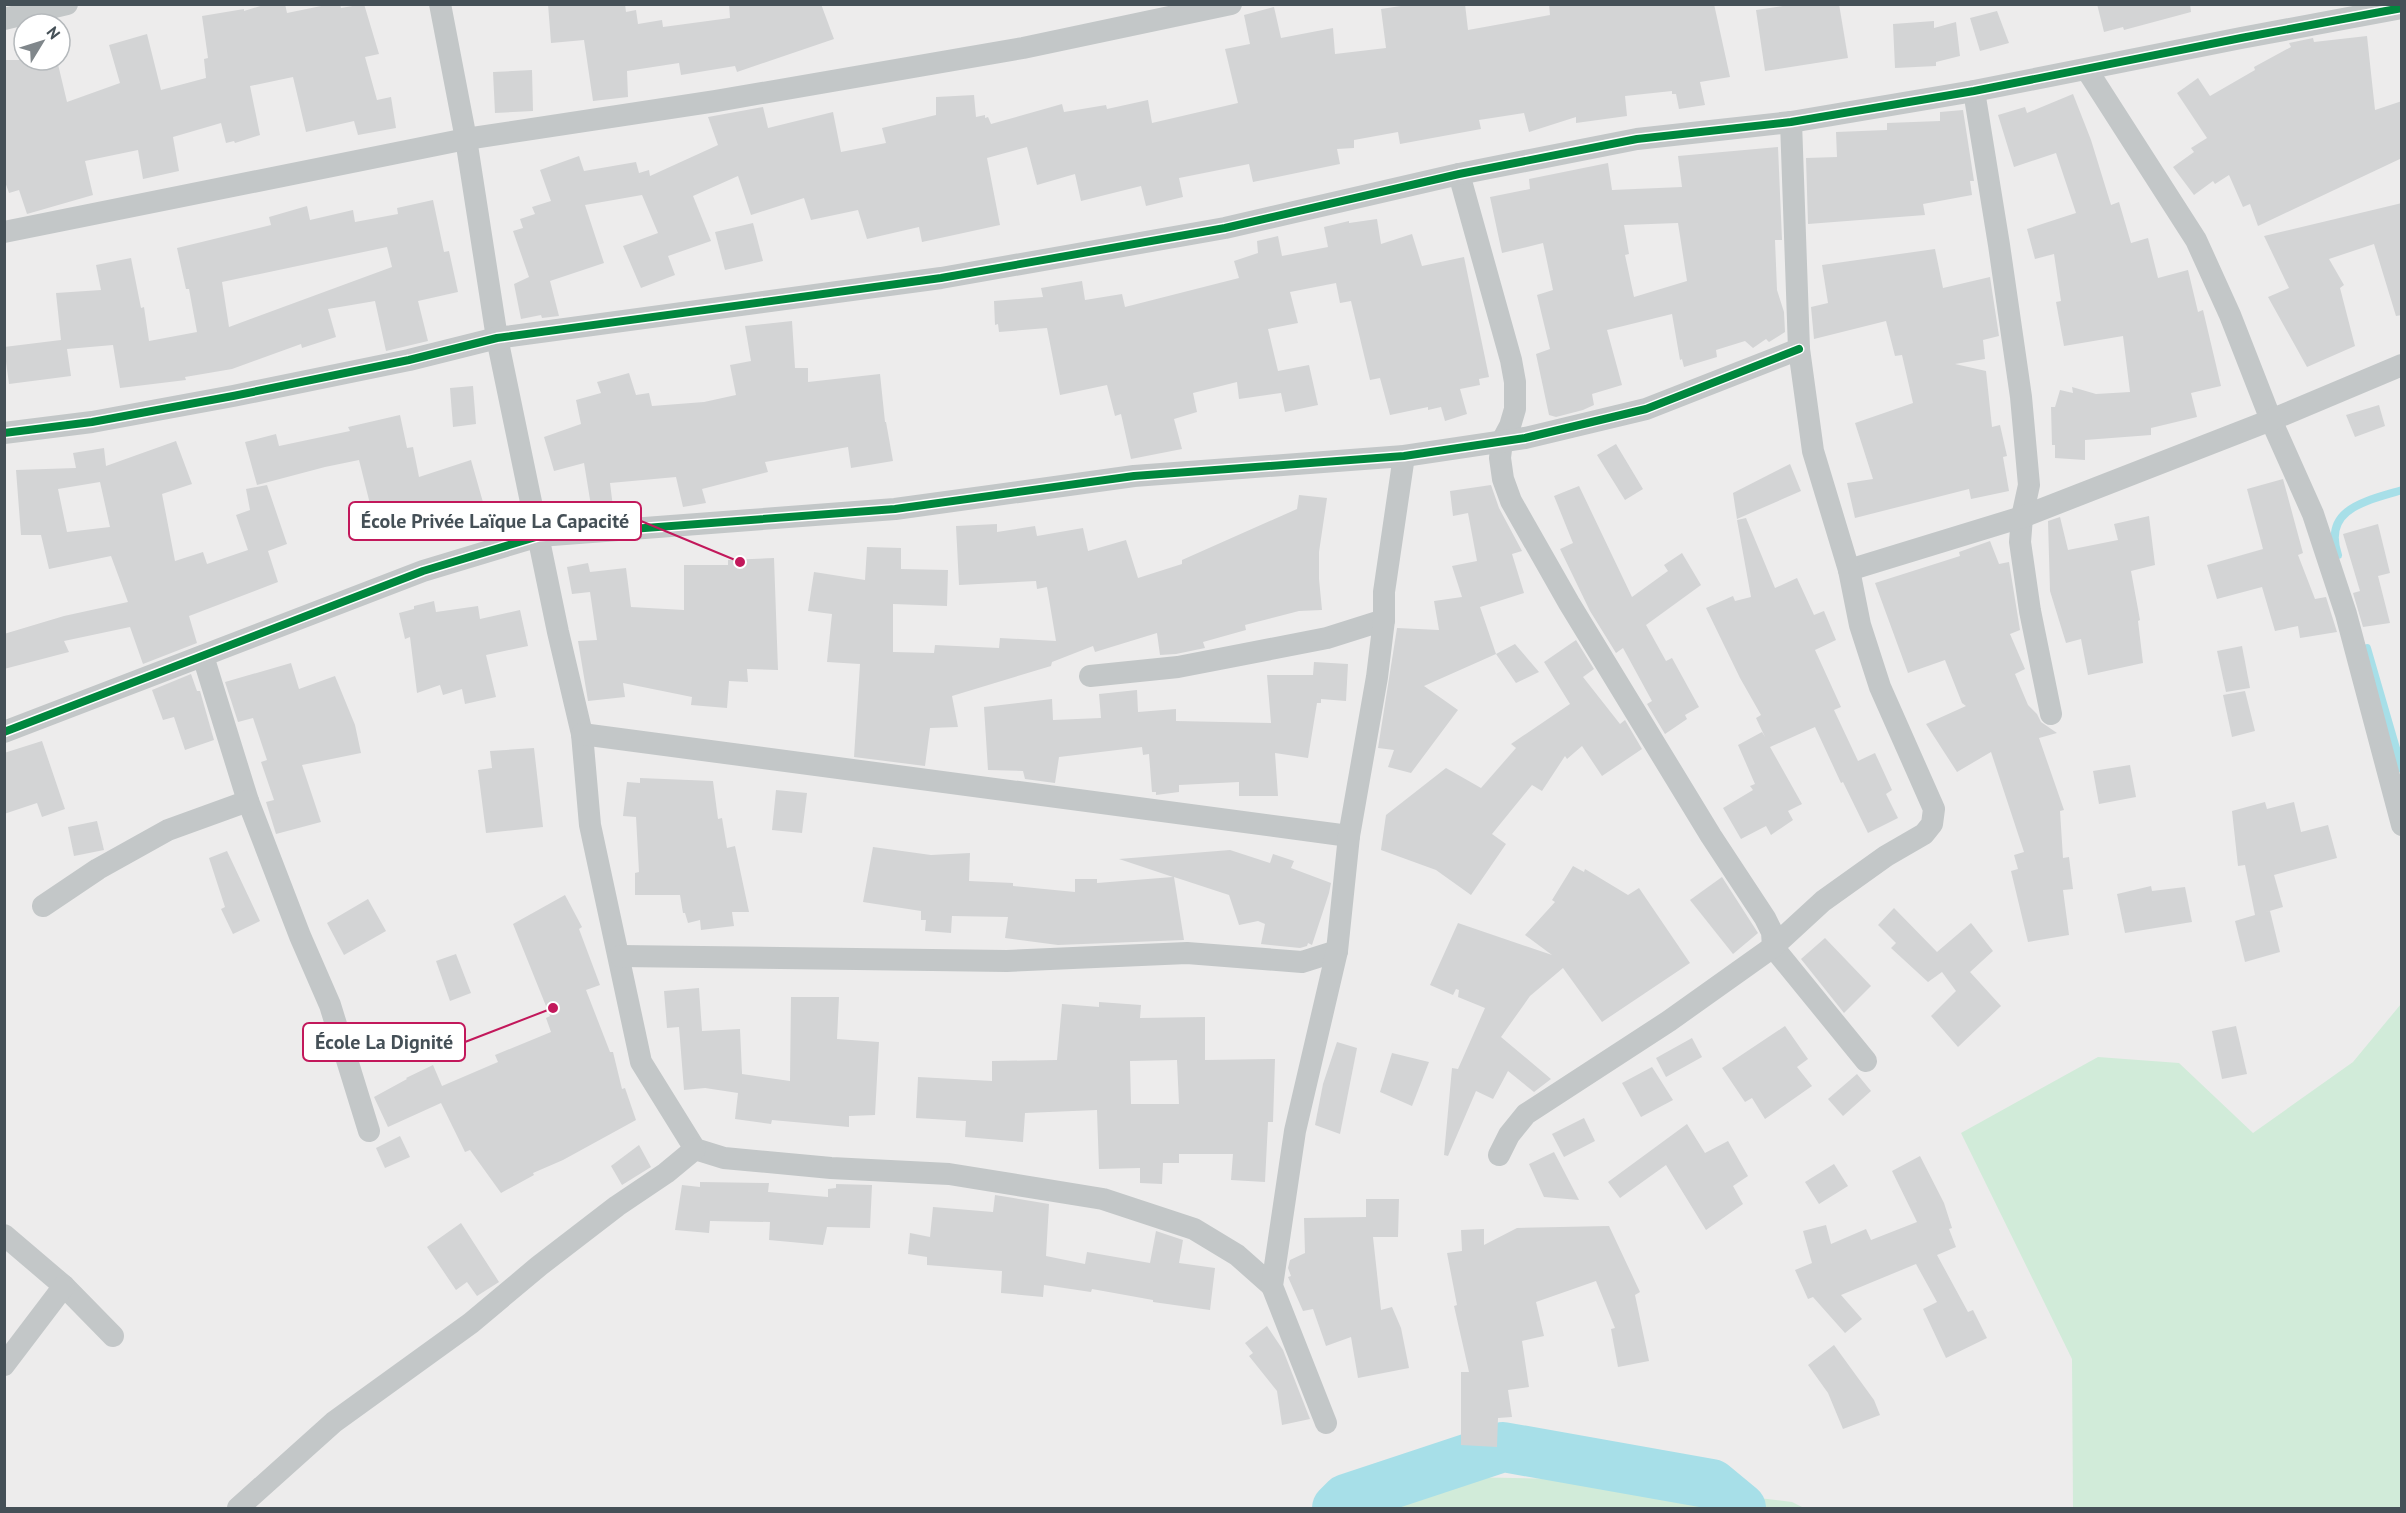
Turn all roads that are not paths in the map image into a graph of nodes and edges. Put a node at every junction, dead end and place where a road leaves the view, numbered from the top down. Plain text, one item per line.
1 (67, 4) edge
2 (440, 4) edge
3 (1231, 4) edge
4 (2402, 8) edge
5 (4, 19) edge
6 (2087, 70) junction
7 (1974, 91) junction
8 (1791, 122) junction
9 (466, 139) junction
10 (1459, 174) junction
11 (4, 232) edge
12 (497, 338) junction
13 (1799, 349) junction
14 (2401, 367) edge
15 (2271, 420) junction
16 (4, 434) edge
17 (1502, 441) junction
18 (1404, 456) junction
19 (2022, 517) junction
20 (539, 536) junction
21 (1849, 570) junction
22 (1384, 620) junction
23 (203, 656) junction
24 (1090, 675) dead end
25 (2051, 714) dead end
26 (4, 732) edge
27 (582, 734) junction
28 (248, 801) junction
29 (2402, 825) edge
30 (1349, 836) junction
31 (43, 906) dead end
32 (1773, 946) junction
33 (1337, 951) junction
34 (620, 956) junction
35 (1866, 1061) dead end
36 (369, 1131) dead end
37 (695, 1149) junction
38 (1499, 1155) dead end
39 (4, 1235) edge
40 (64, 1286) junction
41 (1272, 1286) junction
42 (113, 1336) dead end
43 (4, 1365) edge
44 (1326, 1423) dead end
45 (238, 1509) edge

1 - 5 street
2 - 9 street
3 - 9 street
4 - 6 street
6 - 7 street
6 - 15 street
7 - 8 street
7 - 19 street
8 - 10 street
8 - 13 street
9 - 11 street
9 - 12 street
10 - 12 street
10 - 17 street
12 - 16 street
12 - 20 street
13 - 17 street
13 - 21 street
14 - 15 street
15 - 19 street
15 - 29 street
17 - 18 street
17 - 32 street
18 - 20 street
18 - 22 street
19 - 21 street
19 - 25 street
20 - 23 street
20 - 27 street
21 - 32 street
22 - 24 street
22 - 30 street
23 - 26 street
23 - 28 street
27 - 30 street
27 - 34 street
28 - 31 street
28 - 36 street
30 - 33 street
32 - 35 street
32 - 38 street
33 - 34 street
33 - 41 street
34 - 37 street
37 - 41 street
37 - 45 street
39 - 40 street
40 - 42 street
40 - 43 street
41 - 44 street

